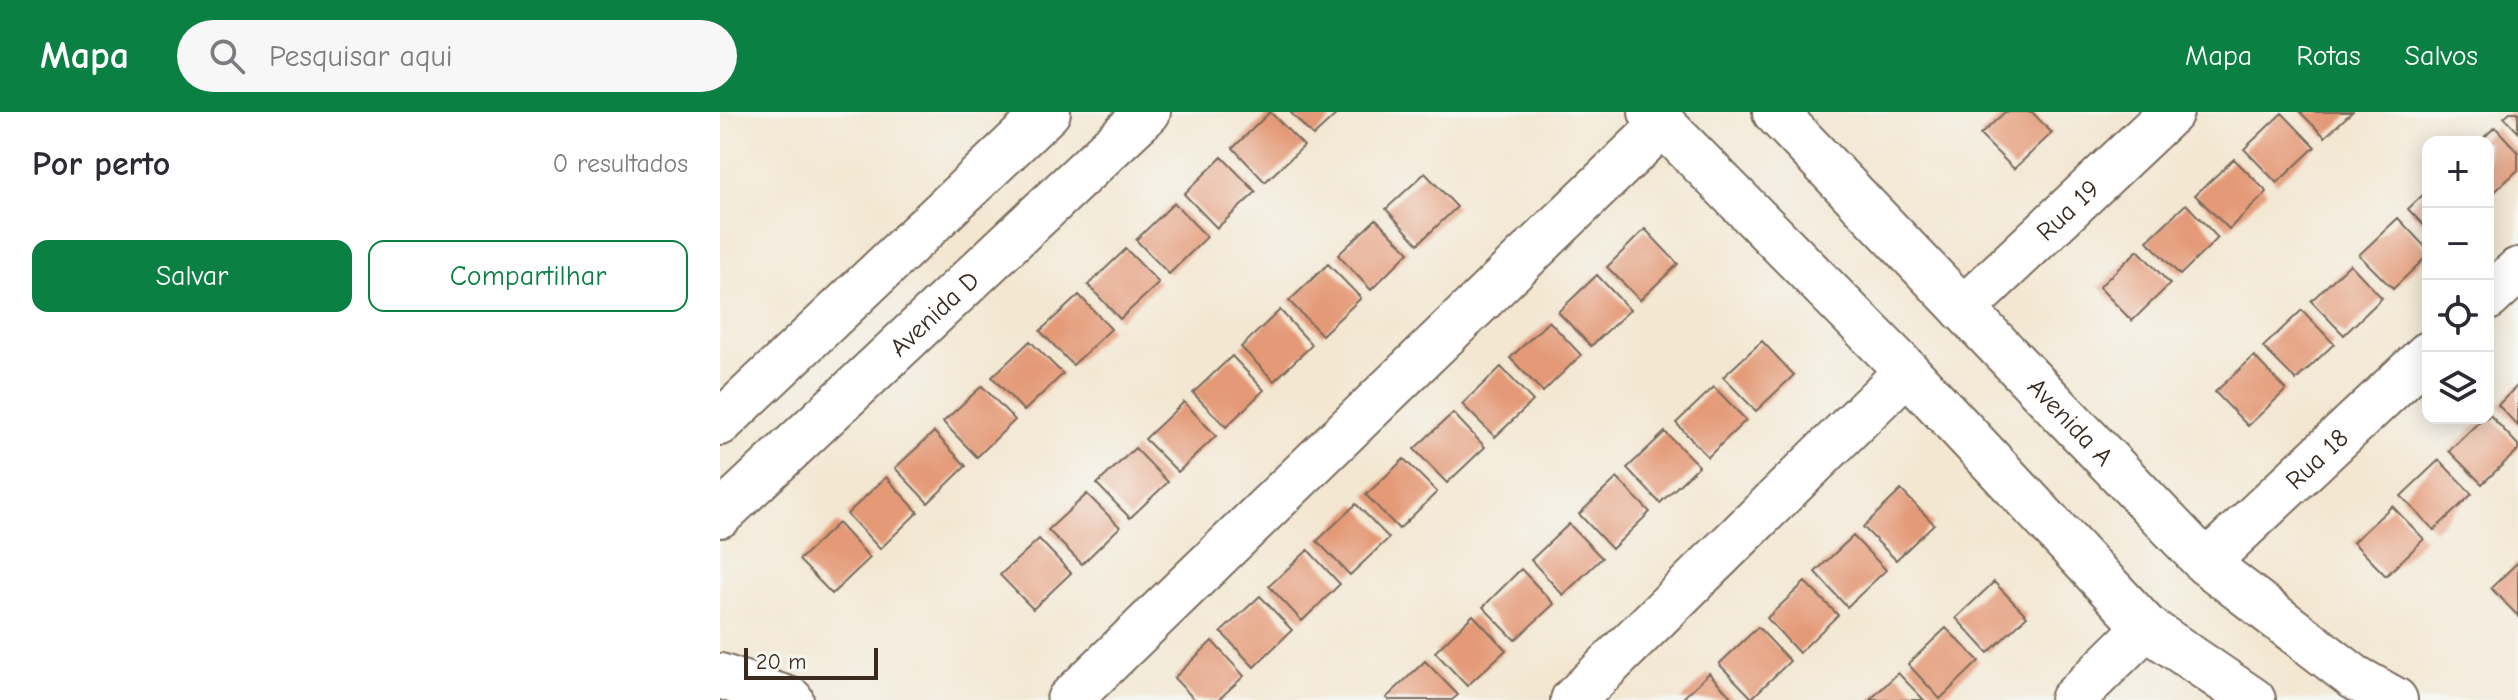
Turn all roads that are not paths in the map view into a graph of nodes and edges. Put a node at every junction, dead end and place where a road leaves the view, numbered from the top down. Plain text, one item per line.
1 (1048, 112) edge
2 (1148, 112) edge
3 (1775, 112) edge
4 (2171, 112) edge
5 (1657, 118) edge
6 (2518, 270) edge
7 (2494, 292) edge
8 (1963, 309) junction
9 (2422, 360) edge
10 (1907, 371) junction
11 (720, 423) edge
12 (720, 515) edge
13 (2206, 563) junction
14 (2146, 627) junction
15 (720, 676) edge
16 (791, 700) edge
17 (1069, 700) edge
18 (1573, 700) edge
19 (2072, 700) edge
20 (2253, 700) edge
21 (2395, 700) edge

1 - 11 street
2 - 12 street, Avenida D
3 - 8 street, Avenida A
4 - 8 street, Rua 19
5 - 10 street
5 - 17 street
6 - 7 street
8 - 13 street, Avenida A
9 - 13 street, Rua 18
10 - 14 street
10 - 18 street
13 - 21 street, Avenida A
14 - 19 street
14 - 20 street
15 - 16 street

